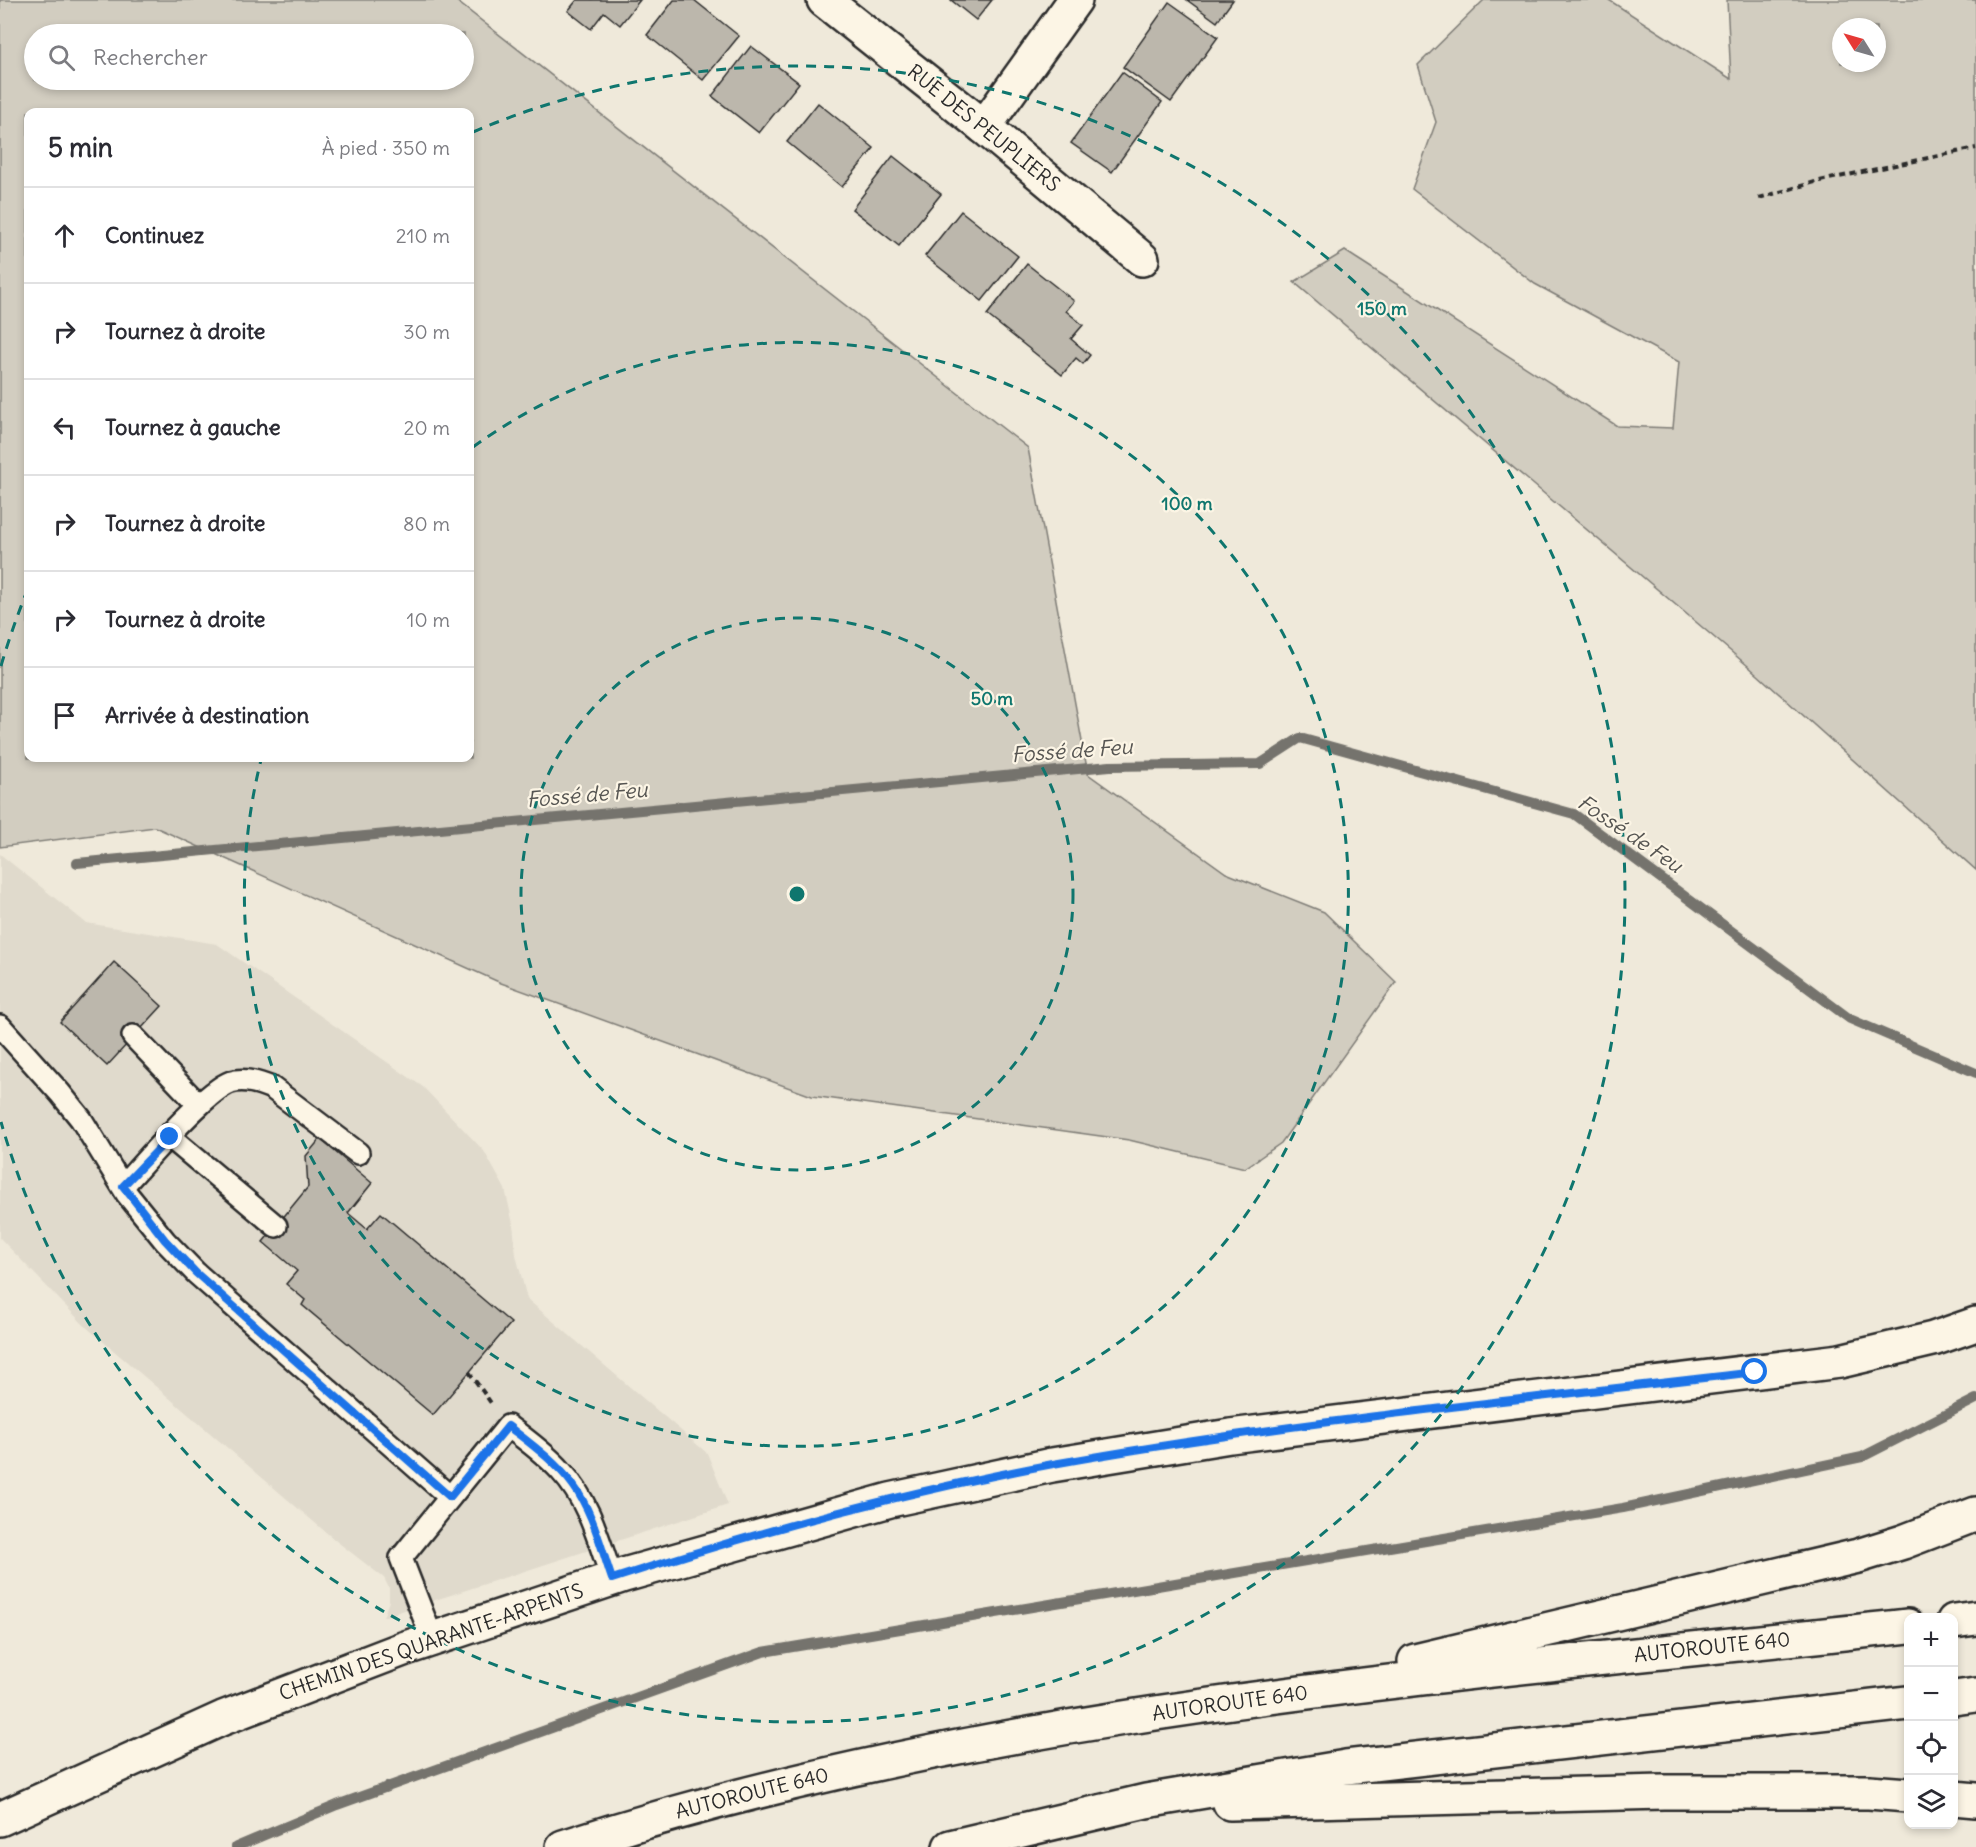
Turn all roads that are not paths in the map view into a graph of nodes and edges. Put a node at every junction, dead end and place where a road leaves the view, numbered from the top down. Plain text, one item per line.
1 (824, 0) edge
2 (1076, 0) edge
3 (984, 127) junction
4 (1142, 259) dead end
5 (0, 1026) edge
6 (133, 1036) dead end
7 (199, 1105) junction
8 (170, 1137) junction
9 (358, 1153) dead end
10 (123, 1186) junction
11 (276, 1226) dead end
12 (1976, 1324) edge
13 (450, 1497) junction
14 (1976, 1514) edge
15 (612, 1579) junction
16 (1976, 1618) edge
17 (1958, 1620) edge
18 (1904, 1626) edge
19 (432, 1638) junction
20 (1976, 1695) edge
21 (1958, 1697) edge
22 (1250, 1701) junction
23 (1904, 1703) edge
24 (1904, 1795) edge
25 (1958, 1798) edge
26 (1976, 1800) edge
27 (1114, 1808) junction
28 (0, 1819) edge
29 (562, 1847) edge
30 (950, 1847) edge

1 - 3 main road, RUE DES PEUPLIERS
2 - 3 main road
3 - 4 main road, RUE DES PEUPLIERS
5 - 10 lane
6 - 7 lane
7 - 8 lane
7 - 9 lane
8 - 10 lane
8 - 11 lane
10 - 13 lane
12 - 15 main road, CHEMIN DES QUARANTE-ARPENTS
13 - 15 lane
13 - 19 lane
14 - 22 main road
15 - 19 main road, CHEMIN DES QUARANTE-ARPENTS
16 - 17 main road
18 - 22 main road, AUTOROUTE 640
19 - 28 main road, CHEMIN DES QUARANTE-ARPENTS
20 - 21 main road
22 - 29 main road, AUTOROUTE 640
23 - 27 main road
24 - 27 main road
25 - 26 main road
27 - 30 main road

